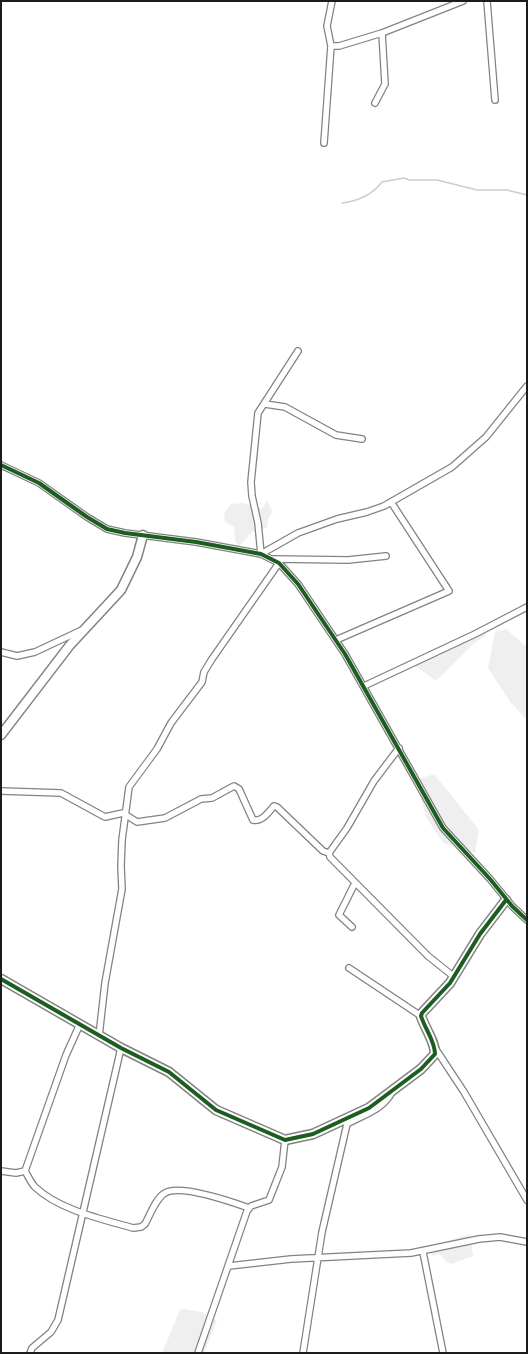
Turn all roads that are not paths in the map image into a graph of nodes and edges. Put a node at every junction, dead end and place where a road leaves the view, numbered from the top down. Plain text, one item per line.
1 (332, 1) edge
2 (463, 1) edge
3 (487, 1) edge
4 (382, 33) junction
5 (331, 46) junction
6 (495, 100) dead end
7 (375, 103) dead end
8 (324, 143) dead end
9 (298, 351) dead end
10 (527, 386) edge
11 (265, 404) junction
12 (362, 439) dead end
13 (1, 465) edge
14 (391, 502) junction
15 (143, 535) junction
16 (261, 554) junction
17 (386, 556) dead end
18 (272, 559) junction
19 (279, 563) junction
20 (527, 606) edge
21 (86, 629) junction
22 (336, 640) junction
23 (1, 652) edge
24 (364, 686) junction
25 (1, 735) edge
26 (399, 748) junction
27 (1, 792) edge
28 (127, 814) junction
29 (329, 853) junction
30 (355, 884) junction
31 (506, 900) junction
32 (527, 920) edge
33 (352, 928) dead end
34 (349, 968) dead end
35 (453, 976) junction
36 (1, 979) edge
37 (421, 1016) junction
38 (80, 1024) junction
39 (99, 1036) junction
40 (120, 1048) junction
41 (435, 1048) junction
42 (392, 1092) junction
43 (285, 1140) junction
44 (1, 1170) edge
45 (25, 1172) junction
46 (527, 1200) edge
47 (249, 1208) junction
48 (84, 1213) junction
49 (527, 1242) edge
50 (423, 1252) junction
51 (318, 1258) junction
52 (229, 1266) junction
53 (30, 1353) edge
54 (198, 1353) edge
55 (303, 1353) edge
56 (443, 1353) edge

1 - 5 street
2 - 4 street
3 - 6 street
4 - 5 street
4 - 7 street
5 - 8 street
9 - 11 street
10 - 14 street
11 - 12 street
11 - 16 street
13 - 15 street
14 - 16 street
14 - 22 street
15 - 16 street
15 - 21 street
16 - 18 street
17 - 18 street
18 - 19 street
19 - 22 street
19 - 28 street
20 - 24 street
21 - 23 street
21 - 25 street
22 - 24 street
24 - 26 street
26 - 29 street
26 - 31 street
27 - 28 street
28 - 29 street
28 - 39 street
29 - 30 street
30 - 33 street
30 - 35 street
31 - 32 street
31 - 35 street
34 - 37 street
35 - 37 street
36 - 38 street
37 - 41 street
38 - 39 street
38 - 45 street
39 - 40 street
40 - 43 street
40 - 48 street
41 - 42 street
41 - 46 street
42 - 43 street
42 - 51 street
43 - 47 street
44 - 45 street
45 - 48 street
47 - 48 street
47 - 52 street
48 - 53 street
49 - 50 street
50 - 51 street
50 - 56 street
51 - 52 street
51 - 55 street
52 - 54 street

